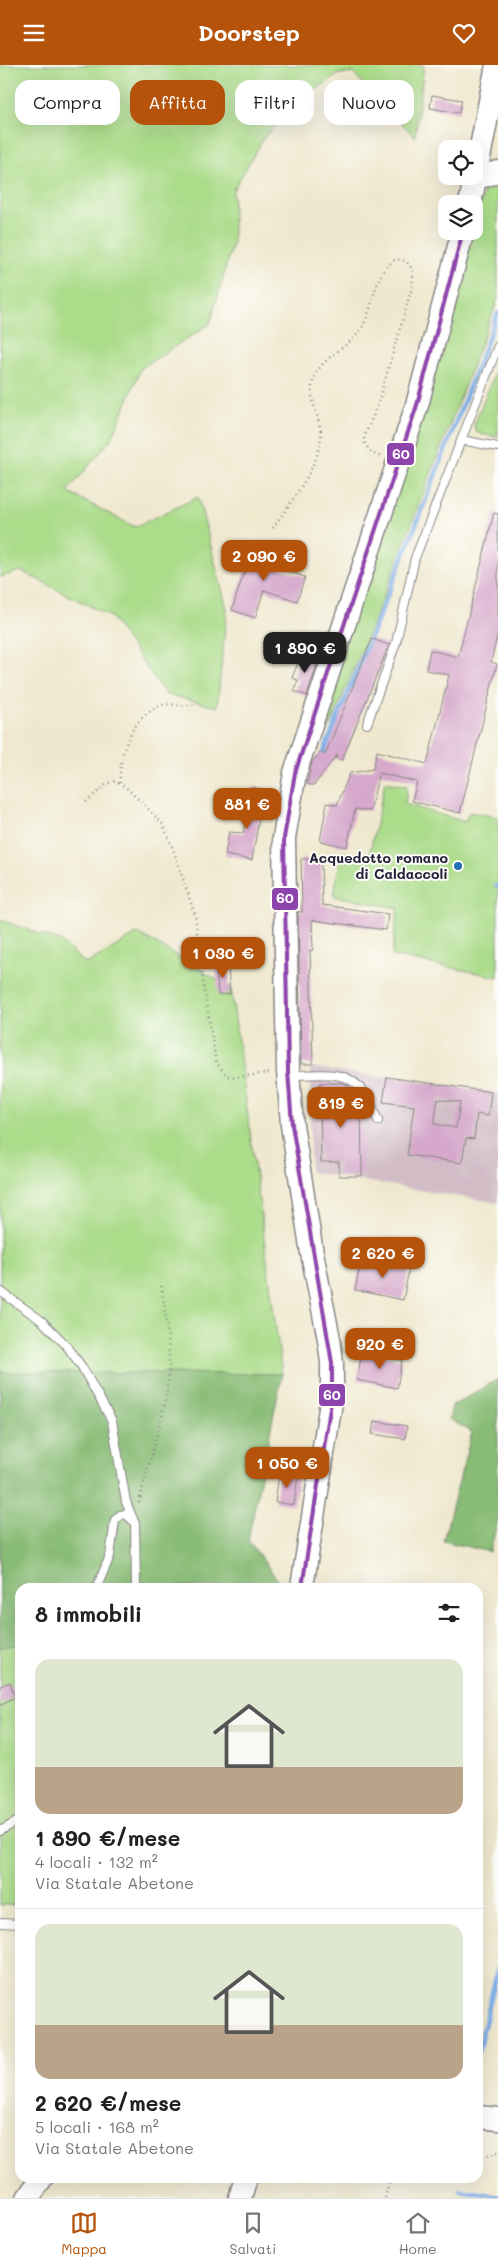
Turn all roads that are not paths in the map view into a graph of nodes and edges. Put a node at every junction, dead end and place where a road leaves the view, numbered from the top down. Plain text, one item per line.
1 (497, 65) edge
2 (483, 140) edge
3 (498, 172) edge
4 (483, 176) edge
5 (461, 240) edge
6 (498, 346) edge
7 (461, 440) junction
8 (498, 447) edge
9 (367, 724) dead end
10 (288, 1073) junction
11 (378, 1121) dead end
12 (0, 1291) edge
13 (135, 1524) junction
14 (99, 1583) edge
15 (136, 1583) edge
16 (303, 1583) edge
17 (15, 1823) edge
18 (0, 1831) edge
19 (0, 1923) edge
20 (15, 1924) edge
21 (483, 2118) edge
22 (498, 2119) edge
23 (38, 2183) edge
24 (244, 2183) edge
25 (28, 2198) edge
26 (240, 2198) edge

1 - 2 main road
3 - 4 main road
5 - 10 main road
6 - 7 lane
7 - 8 lane
7 - 9 lane
10 - 11 lane
10 - 16 main road
12 - 13 lane
13 - 14 lane
13 - 15 lane
17 - 18 lane
19 - 20 lane
21 - 22 main road
23 - 25 main road
24 - 26 main road

